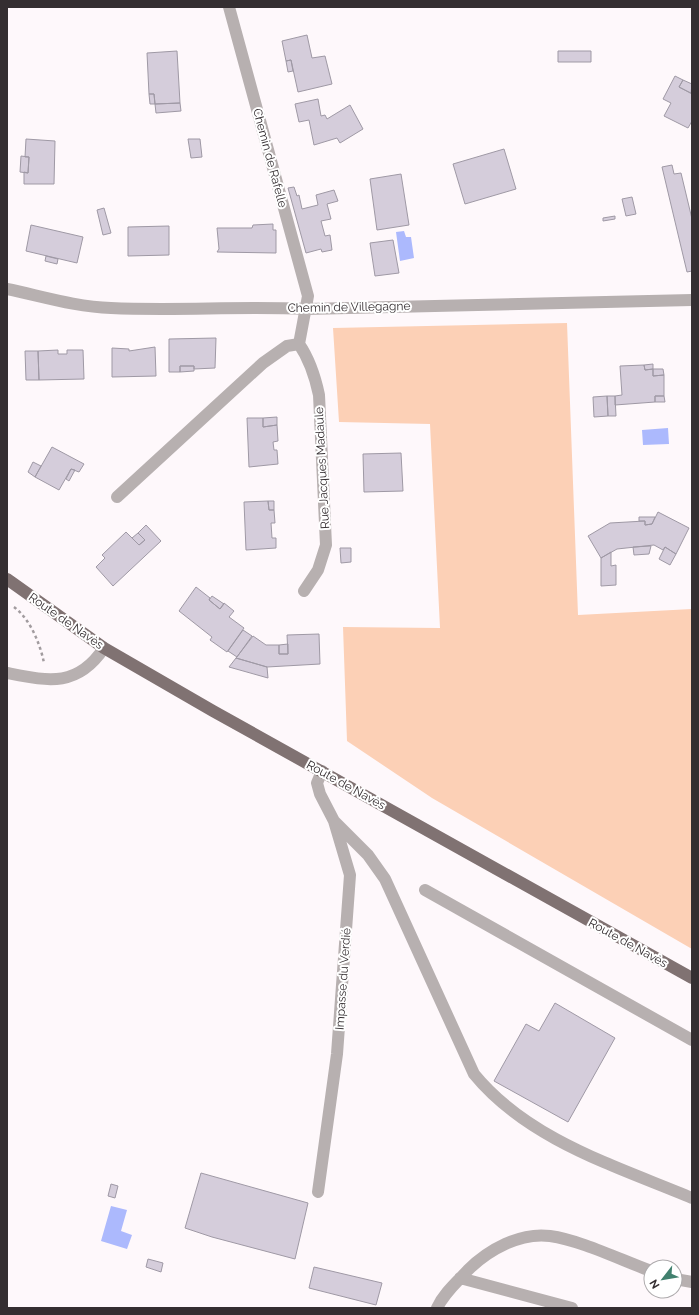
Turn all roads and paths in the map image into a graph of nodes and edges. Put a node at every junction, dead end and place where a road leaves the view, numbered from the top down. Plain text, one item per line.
1 (229, 7) edge
2 (7, 289) edge
3 (692, 300) edge
4 (306, 309) junction
5 (299, 344) junction
6 (117, 497) dead end
7 (7, 579) edge
8 (304, 591) dead end
9 (12, 606) dead end
10 (104, 648) junction
11 (7, 673) edge
12 (46, 680) junction
13 (322, 771) junction
14 (334, 821) junction
15 (425, 890) dead end
16 (692, 978) edge
17 (692, 1040) edge
18 (318, 1192) dead end
19 (692, 1198) edge
20 (643, 1267) edge
21 (460, 1278) junction
22 (437, 1308) edge
23 (572, 1308) edge

1 - 4 street, Chemin de Rafelle
2 - 4 street, Chemin de Villegagne
3 - 4 street, Chemin de Villegagne
4 - 5 street
5 - 6 street
5 - 8 street, Rue Jacques Madaule
7 - 10 main road, Route de Navès
9 - 12 path
10 - 12 street
10 - 13 main road, Route de Navès
11 - 12 street
13 - 14 street, Impasse du Verdié
13 - 16 main road, Route de Navès
14 - 18 street, Impasse du Verdié
14 - 19 street
15 - 17 street
20 - 21 street
21 - 22 street
21 - 23 street

